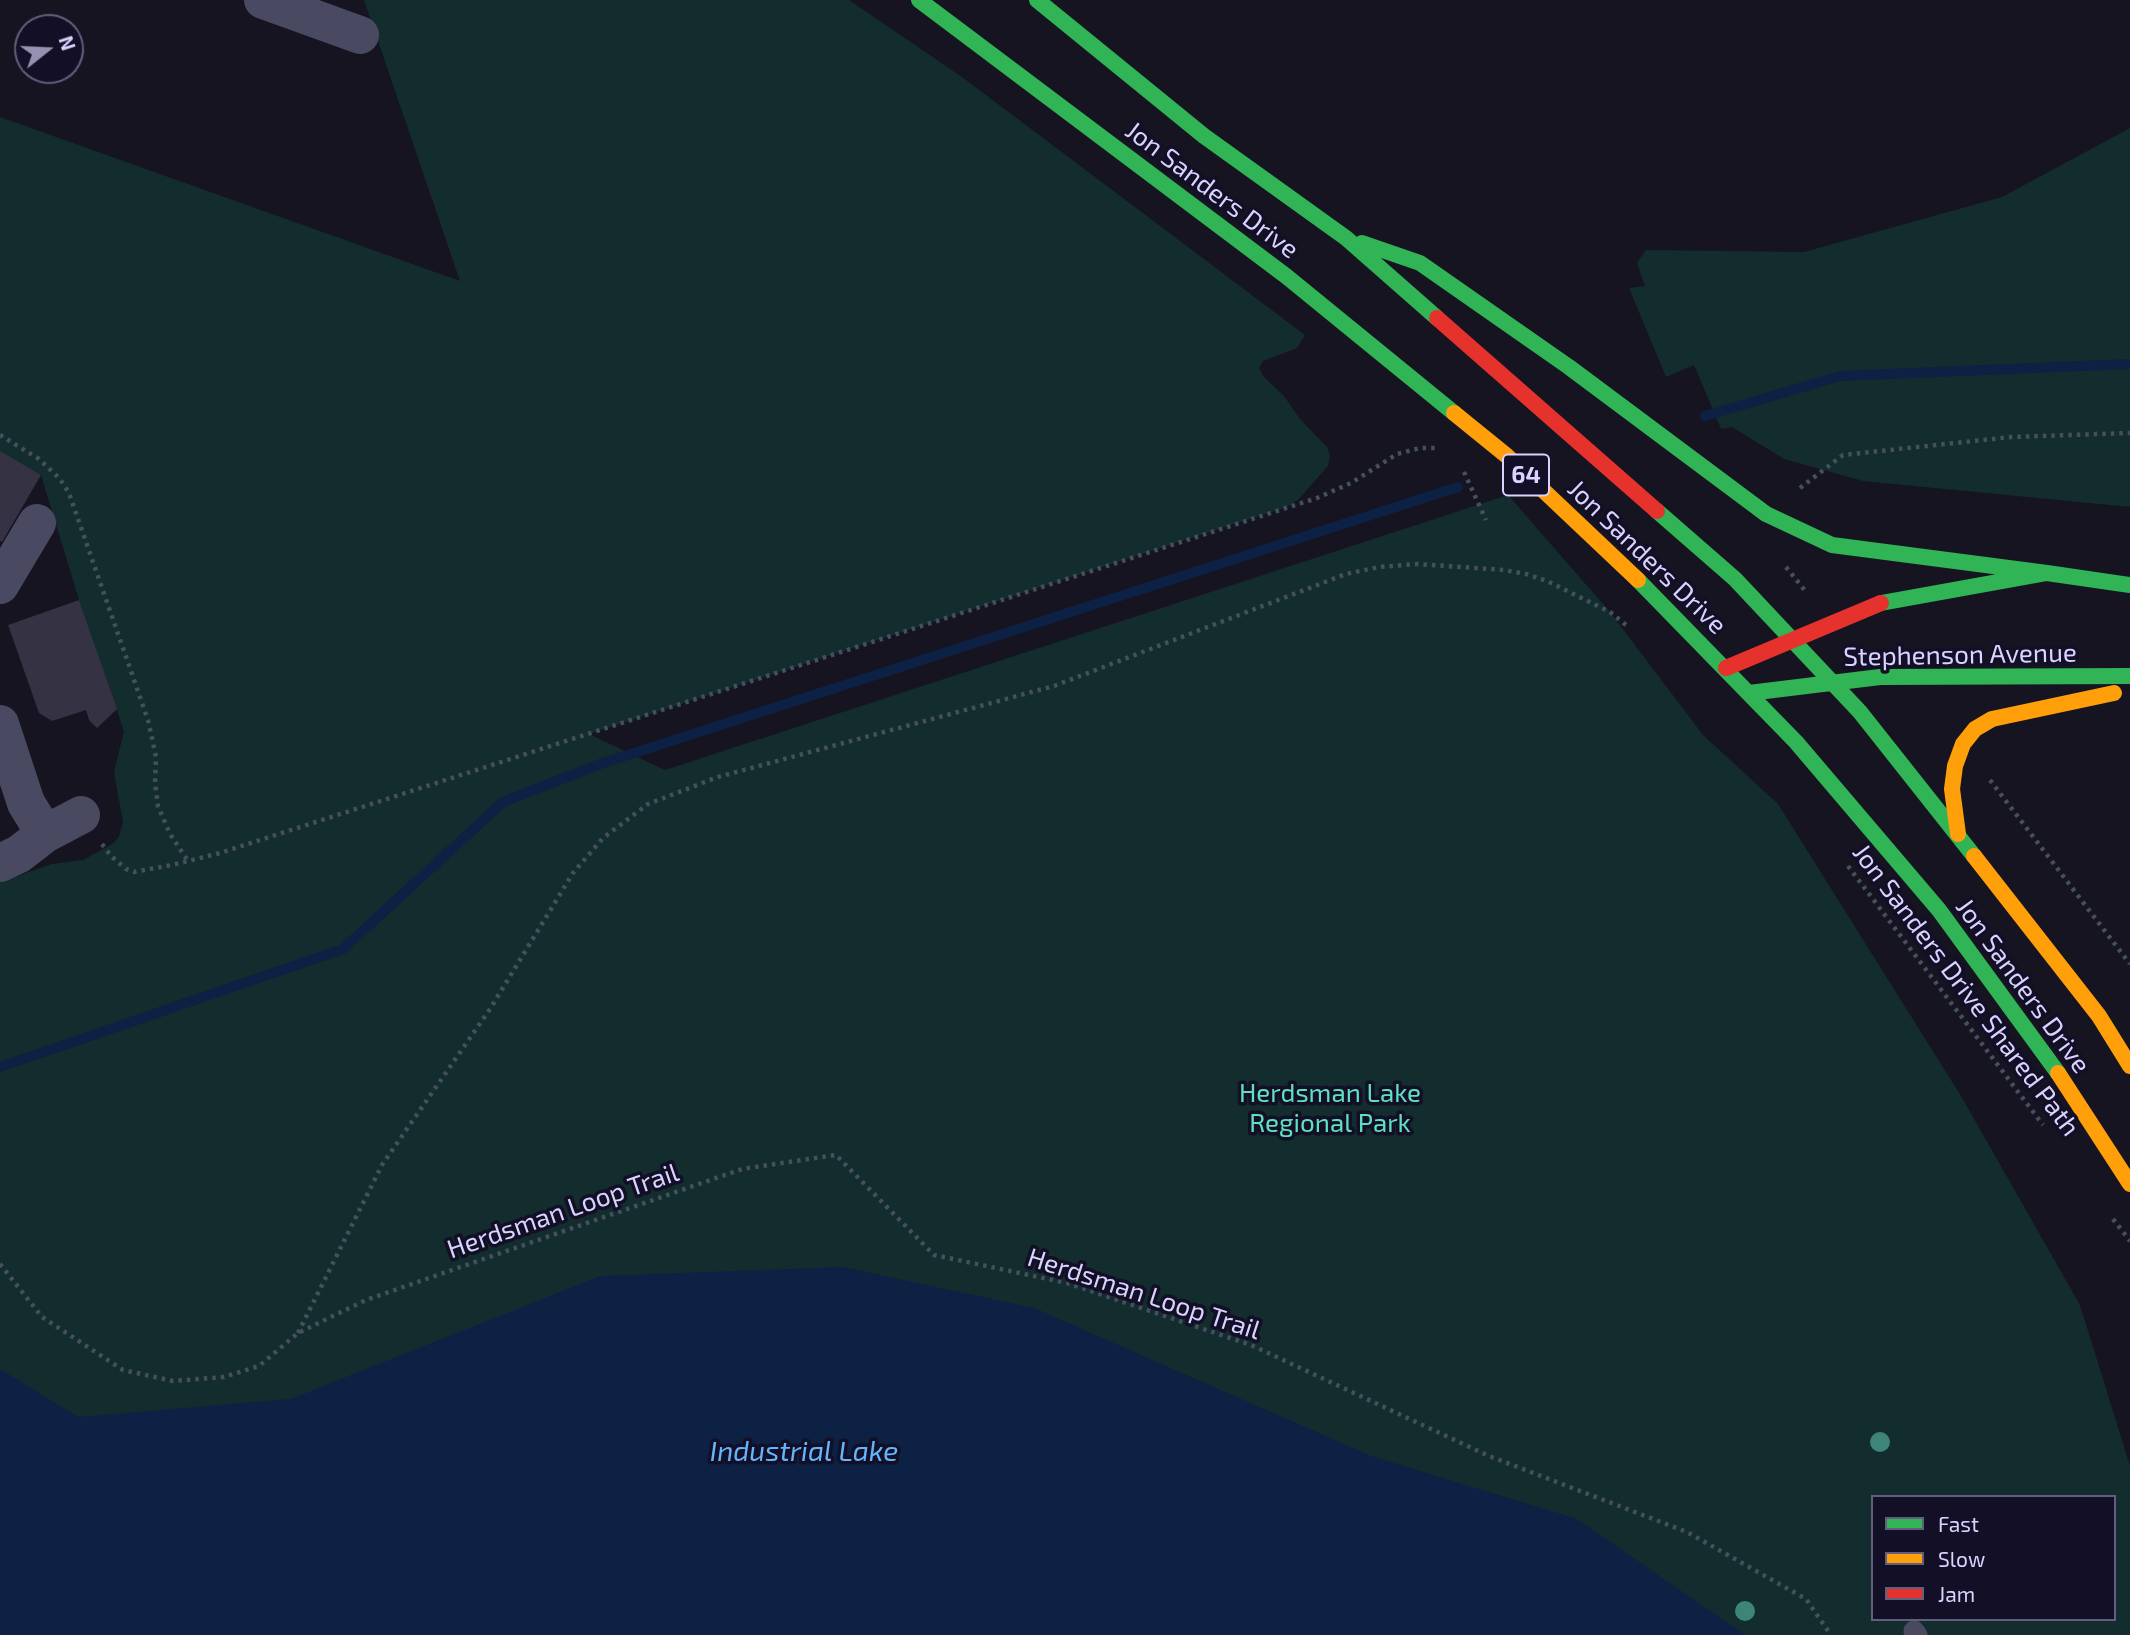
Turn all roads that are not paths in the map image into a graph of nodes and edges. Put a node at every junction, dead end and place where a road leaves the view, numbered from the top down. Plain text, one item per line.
1 (263, 0) edge
2 (919, 0) edge
3 (1037, 0) edge
4 (341, 20) edge
5 (1346, 239) junction
6 (37, 523) dead end
7 (2047, 573) junction
8 (0, 585) edge
9 (2130, 585) edge
10 (1791, 639) junction
11 (1726, 668) junction
12 (2130, 676) edge
13 (1832, 683) junction
14 (2130, 689) edge
15 (1749, 693) junction
16 (0, 724) edge
17 (81, 815) road end
18 (45, 834) junction
19 (1958, 834) junction
20 (0, 863) edge
21 (2130, 1066) edge
22 (2130, 1184) edge

1 - 4 street
2 - 11 main road, Jon Sanders Drive / 64
3 - 5 main road, Jon Sanders Drive / 64
5 - 7 main road
5 - 10 main road, Jon Sanders Drive / 64
6 - 8 street
7 - 9 main road, Stephenson Avenue
7 - 10 main road, Stephenson Avenue
10 - 11 main road, Stephenson Avenue
10 - 13 main road, Jon Sanders Drive
11 - 15 main road, Jon Sanders Drive / 64
12 - 13 main road, Stephenson Avenue
13 - 15 main road, Stephenson Avenue
13 - 19 main road, Jon Sanders Drive
14 - 19 main road
15 - 22 main road, Jon Sanders Drive
16 - 18 street
17 - 18 street
18 - 20 street
19 - 21 main road, Jon Sanders Drive

